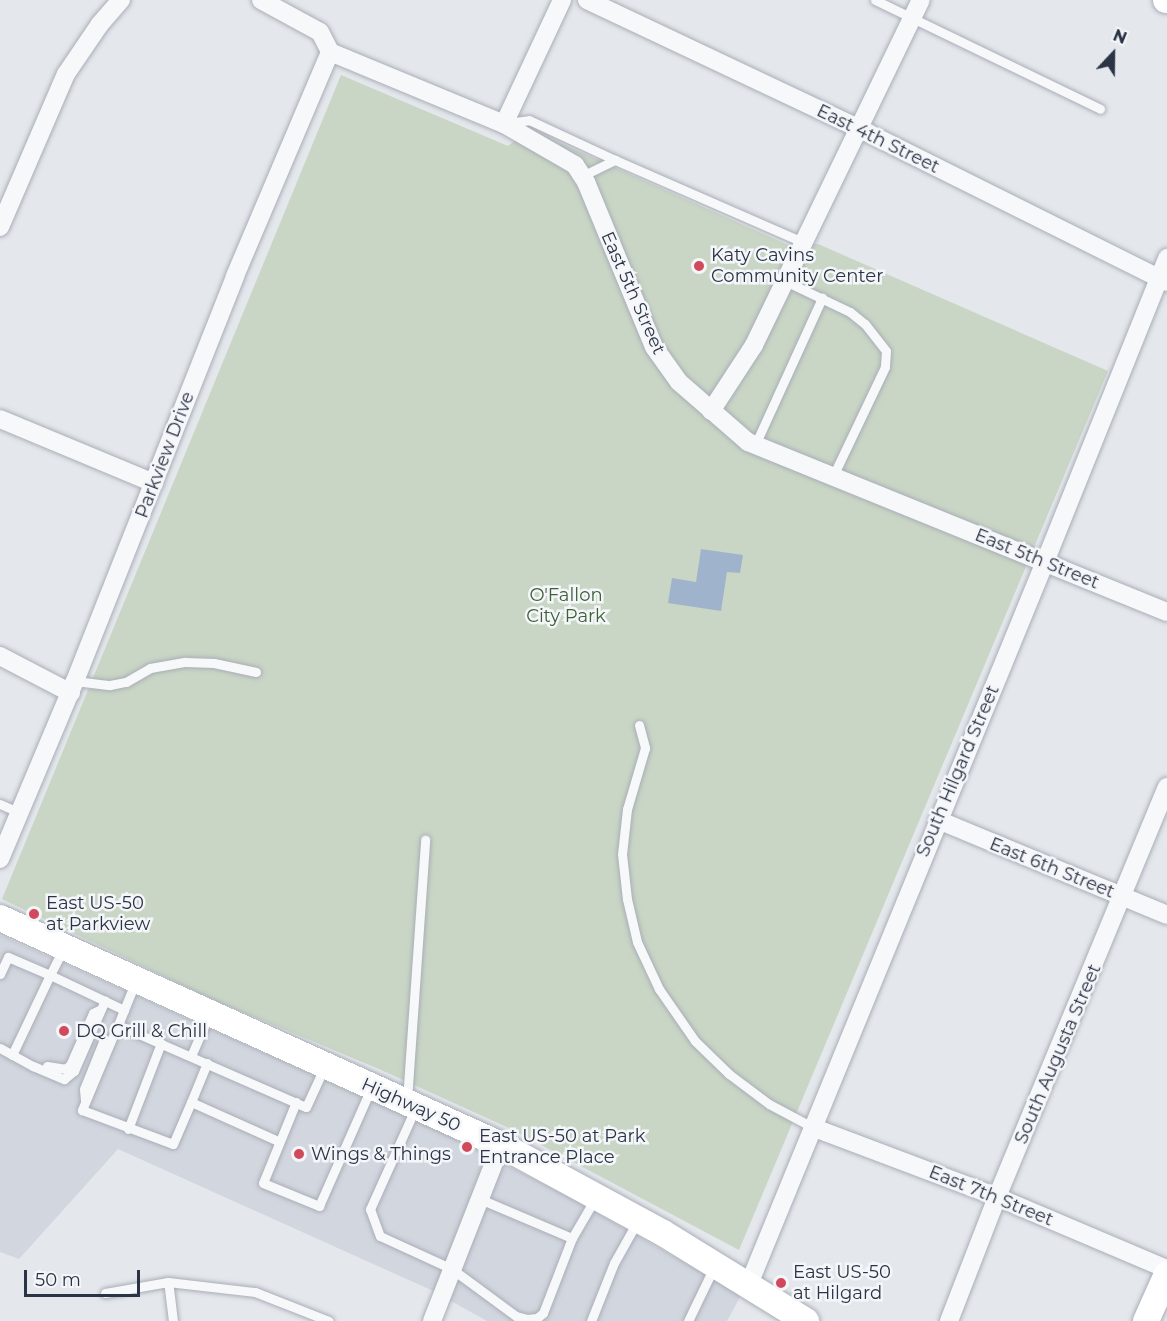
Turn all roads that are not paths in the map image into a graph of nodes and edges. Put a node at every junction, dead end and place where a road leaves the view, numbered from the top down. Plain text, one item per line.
1 (122, 0) edge
2 (261, 0) edge
3 (562, 0) edge
4 (587, 0) edge
5 (875, 0) edge
6 (921, 0) edge
7 (912, 18) junction
8 (330, 52) junction
9 (1100, 109) dead end
10 (504, 124) junction
11 (858, 128) junction
12 (615, 160) junction
13 (582, 176) junction
14 (0, 226) edge
15 (803, 242) junction
16 (1167, 258) edge
17 (1163, 280) edge
18 (785, 281) junction
19 (822, 298) junction
20 (711, 411) junction
21 (0, 419) edge
22 (756, 445) junction
23 (833, 476) junction
24 (154, 483) junction
25 (1045, 562) junction
26 (1167, 612) edge
27 (0, 656) edge
28 (256, 672) dead end
29 (73, 687) junction
30 (639, 725) dead end
31 (1167, 787) edge
32 (0, 804) edge
33 (20, 813) junction
34 (938, 820) junction
35 (425, 840) dead end
36 (0, 860) edge
37 (1123, 897) junction
38 (1167, 915) edge
39 (0, 918) edge
40 (64, 947) junction
41 (0, 974) edge
42 (50, 975) junction
43 (137, 980) junction
44 (103, 1005) junction
45 (124, 1010) junction
46 (210, 1013) junction
47 (116, 1028) junction
48 (161, 1043) junction
49 (0, 1048) edge
50 (13, 1056) junction
51 (191, 1056) junction
52 (207, 1063) junction
53 (325, 1065) junction
54 (372, 1087) junction
55 (191, 1102) junction
56 (296, 1102) junction
57 (412, 1105) junction
58 (812, 1127) junction
59 (128, 1129) junction
60 (278, 1141) junction
61 (501, 1145) junction
62 (596, 1197) junction
63 (997, 1197) junction
64 (480, 1199) junction
65 (638, 1220) junction
66 (572, 1238) junction
67 (716, 1264) junction
68 (452, 1269) junction
69 (1167, 1269) edge
70 (1167, 1274) edge
71 (168, 1282) junction
72 (748, 1284) junction
73 (105, 1293) dead end
74 (173, 1321) edge
75 (330, 1321) edge
76 (432, 1321) edge
77 (591, 1321) edge
78 (687, 1321) edge
79 (806, 1321) edge
80 (949, 1321) edge
81 (1146, 1321) edge

1 - 14 street
2 - 8 street
3 - 10 street
4 - 11 street, East 4th Street
5 - 7 lane
6 - 7 street
7 - 9 lane
7 - 11 street
8 - 10 street, East 5th Street
8 - 24 street, Parkview Drive
10 - 12 lane
10 - 13 street, East 5th Street
11 - 15 street
11 - 17 street, East 4th Street
12 - 13 lane
12 - 15 lane
13 - 20 street, East 5th Street
15 - 18 street
16 - 17 street, South Hilgard Street
17 - 25 street, South Hilgard Street
18 - 19 lane
18 - 20 street
19 - 22 lane
19 - 23 lane
20 - 22 street, East 5th Street
21 - 24 street
22 - 23 street, East 5th Street
23 - 25 street, East 5th Street
24 - 29 street, Parkview Drive
25 - 26 street, East 5th Street
25 - 34 street, South Hilgard Street
27 - 29 street
28 - 29 lane
29 - 33 street, Parkview Drive
30 - 58 lane
31 - 37 street, South Augusta Street
32 - 33 lane
33 - 36 street, Parkview Drive
34 - 37 street, East 6th Street
34 - 58 street, South Hilgard Street
35 - 57 lane
37 - 38 street, East 6th Street
37 - 63 street, South Augusta Street
39 - 40 main road, Highway 50
40 - 42 lane
40 - 43 main road, Highway 50
41 - 42 lane
42 - 44 lane
42 - 50 lane
43 - 45 lane
43 - 46 main road, Highway 50
44 - 45 lane
44 - 50 lane
45 - 47 lane
46 - 51 lane
46 - 53 main road, Highway 50
47 - 48 lane
47 - 59 lane
48 - 51 lane
48 - 59 lane
49 - 50 lane
51 - 52 lane
52 - 55 lane
52 - 56 lane
53 - 54 main road, Highway 50
53 - 56 lane
54 - 57 main road, Highway 50
54 - 60 lane
55 - 59 lane
55 - 60 lane
56 - 60 lane
57 - 61 main road, Highway 50
57 - 68 lane
58 - 63 street, East 7th Street
58 - 72 street, South Hilgard Street
61 - 62 main road, Highway 50
61 - 64 street
62 - 65 main road, Highway 50
62 - 66 lane
63 - 69 street, East 7th Street
63 - 80 street, South Augusta Street
64 - 66 lane
64 - 68 street
65 - 67 main road, Highway 50
65 - 77 lane
66 - 68 lane
67 - 72 main road, Highway 50
67 - 78 lane
68 - 76 street
70 - 81 main road
71 - 73 lane
71 - 74 lane
71 - 75 lane
72 - 79 main road, Highway 50

